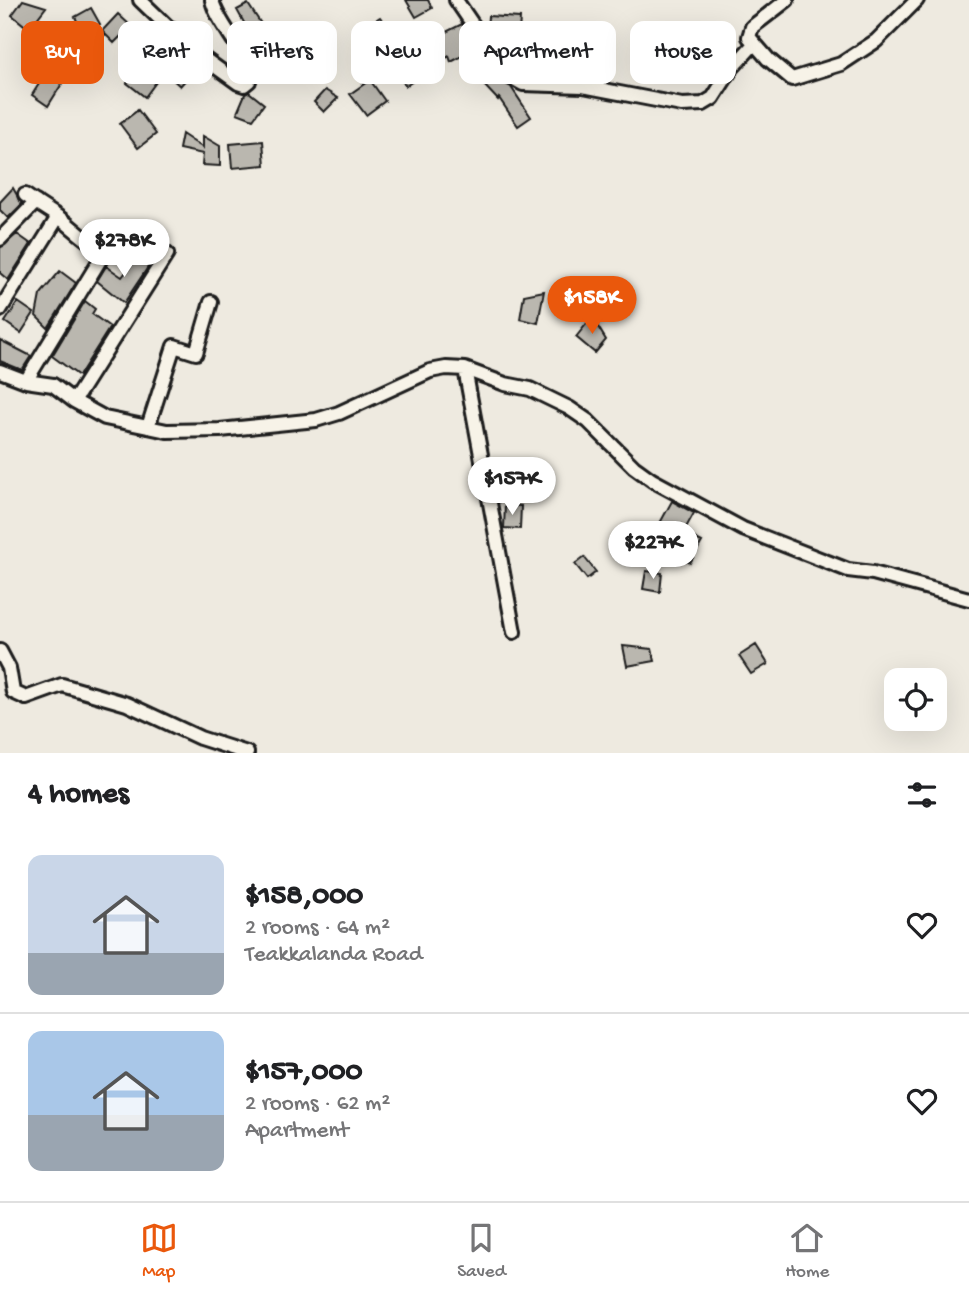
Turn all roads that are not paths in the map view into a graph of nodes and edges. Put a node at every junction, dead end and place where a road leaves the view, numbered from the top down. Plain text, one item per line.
1 (140, 0) edge
2 (212, 0) edge
3 (456, 0) edge
4 (787, 0) edge
5 (917, 0) edge
6 (754, 44) junction
7 (58, 217) junction
8 (0, 239) edge
9 (106, 250) junction
10 (211, 302) dead end
11 (2, 303) edge
12 (466, 369) junction
13 (0, 371) edge
14 (26, 381) junction
15 (74, 401) junction
16 (148, 426) junction
17 (969, 598) edge
18 (514, 632) dead end
19 (0, 651) edge
20 (9, 668) junction
21 (0, 680) edge
22 (247, 753) edge

1 - 2 street
3 - 6 street
4 - 6 street
5 - 6 street
7 - 8 street
7 - 9 street
7 - 11 street
9 - 14 street
9 - 15 street
10 - 16 street
12 - 16 street
12 - 17 street
12 - 18 street
13 - 14 street
14 - 15 street
15 - 16 street
19 - 20 street
20 - 21 street
20 - 22 street

